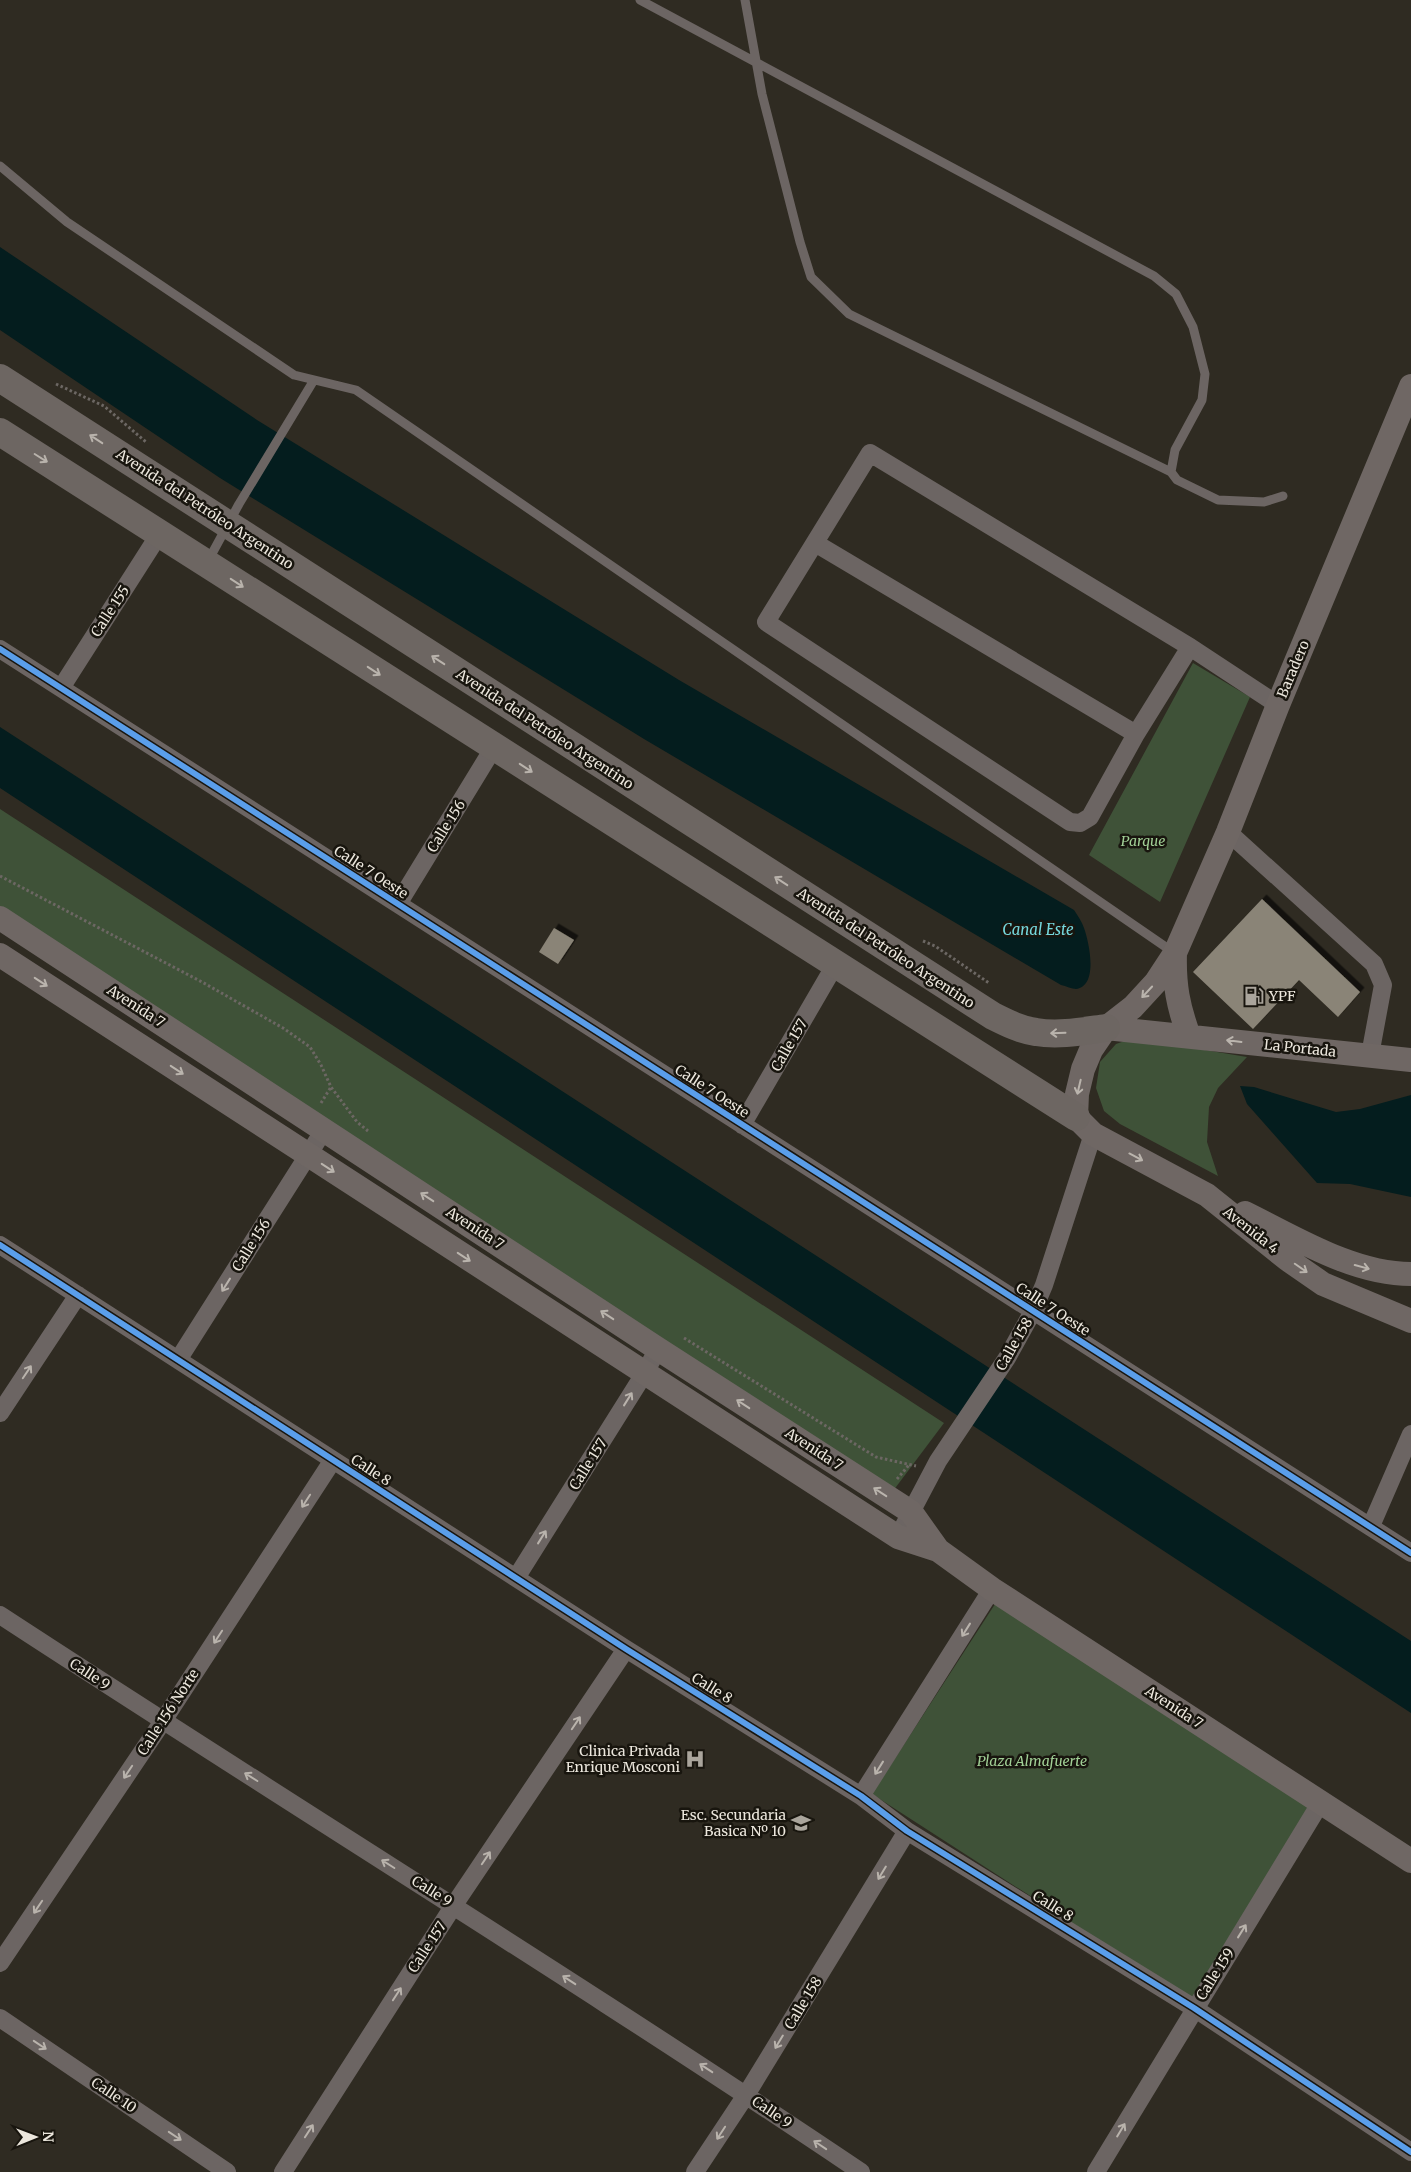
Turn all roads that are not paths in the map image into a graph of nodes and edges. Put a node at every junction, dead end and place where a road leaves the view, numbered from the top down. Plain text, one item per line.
1 (640, 0) edge
2 (745, 0) edge
3 (756, 61) junction
4 (0, 166) edge
5 (0, 378) edge
6 (314, 380) junction
7 (1411, 386) edge
8 (0, 432) edge
9 (1171, 472) junction
10 (1283, 496) dead end
11 (234, 514) junction
12 (160, 534) junction
13 (815, 543) junction
14 (207, 563) junction
15 (1190, 647) junction
16 (0, 649) edge
17 (60, 688) junction
18 (1278, 705) junction
19 (1136, 734) junction
20 (494, 747) junction
21 (1228, 832) junction
22 (398, 904) junction
23 (0, 918) edge
24 (1175, 953) junction
25 (0, 955) edge
26 (835, 964) junction
27 (1106, 1028) junction
28 (1189, 1036) junction
29 (1370, 1055) junction
30 (1408, 1060) edge
31 (742, 1125) junction
32 (1084, 1126) junction
33 (324, 1130) junction
34 (308, 1155) junction
35 (1207, 1195) junction
36 (0, 1245) edge
37 (1411, 1274) edge
38 (78, 1295) junction
39 (1033, 1310) junction
40 (1411, 1321) edge
41 (658, 1349) junction
42 (178, 1360) junction
43 (644, 1374) junction
44 (0, 1413) edge
45 (1411, 1434) edge
46 (333, 1460) junction
47 (911, 1512) junction
48 (1371, 1526) junction
49 (898, 1537) junction
50 (938, 1550) junction
51 (1411, 1553) edge
52 (516, 1578) junction
53 (992, 1589) junction
54 (0, 1615) edge
55 (626, 1649) junction
56 (163, 1721) junction
57 (861, 1796) junction
58 (1321, 1802) junction
59 (907, 1831) junction
60 (1411, 1861) edge
61 (454, 1905) junction
62 (0, 1963) edge
63 (1194, 2008) junction
64 (0, 2018) edge
65 (746, 2095) junction
66 (1411, 2152) edge
67 (228, 2172) edge
68 (283, 2172) edge
69 (696, 2172) edge
70 (861, 2172) edge
71 (1096, 2172) edge

1 - 3 lane
2 - 3 lane
3 - 9 lane
3 - 9 lane
4 - 6 lane
11 -> 5 main road, Avenida del Petróleo Argentino
6 - 11 lane
6 - 24 lane
7 - 18 main road, Baradero
8 -> 12 main road
9 - 10 lane
11 - 14 lane
27 -> 11 main road, Avenida del Petróleo Argentino
12 - 14 main road
12 - 17 street, Calle 155
13 - 15 street
13 - 19 street
13 - 19 street
14 -> 20 main road
15 - 18 street
15 - 19 street
16 - 17 street, Calle 7 Oeste
17 - 22 street, Calle 7 Oeste
18 - 21 main road, Baradero
20 - 22 street, Calle 156
20 -> 26 main road
21 - 24 main road, Baradero
21 - 29 street
22 - 31 street, Calle 7 Oeste
23 - 33 main road, Avenida 7
24 -> 27 main road, Baradero
24 - 28 main road, Baradero
25 -> 34 main road, Avenida 7
26 - 31 street, Calle 157
26 - 32 main road
27 - 28 main road, La Portada
27 -> 32 main road, Baradero
29 -> 28 main road, La Portada
29 - 30 main road, La Portada
31 - 39 street, Calle 7 Oeste
32 -> 35 main road, Avenida 4
32 - 39 street, Calle 158
33 - 34 street, Calle 156
41 -> 33 main road, Avenida 7
34 -> 42 street, Calle 156
34 -> 43 main road, Avenida 7
35 -> 37 main road
35 -> 40 main road, Avenida 4
36 - 38 street, Calle 8
38 - 42 street, Calle 8
44 -> 38 street
39 - 47 street, Calle 158
39 - 48 street, Calle 7 Oeste
41 - 43 street, Calle 157
47 -> 41 main road, Avenida 7
42 - 46 street, Calle 8
43 - 49 main road, Avenida 7
52 -> 43 street, Calle 157
45 - 48 street
46 - 52 street, Calle 8
46 -> 56 street, Calle 156 Norte
47 - 49 street, Calle 158
47 - 50 main road, Avenida 7
48 - 51 street, Calle 7 Oeste
49 - 50 main road, Avenida 7
50 - 53 main road, Avenida 7
52 - 55 street, Calle 8
53 -> 57 street
53 - 58 main road, Avenida 7
54 - 56 street, Calle 9
55 - 57 street, Calle 8
61 -> 55 street, Calle 157
61 -> 56 street, Calle 9
56 -> 62 street, Calle 156 Norte
57 - 59 street, Calle 8
58 - 60 main road, Avenida 7
63 -> 58 street, Calle 159
59 - 63 street, Calle 8
59 -> 65 street, Calle 158
65 -> 61 street, Calle 9
68 -> 61 street, Calle 157
63 - 66 street, Calle 8
71 -> 63 street, Calle 159
64 -> 67 street, Calle 10
65 -> 69 street, Calle 158
70 -> 65 street, Calle 9

